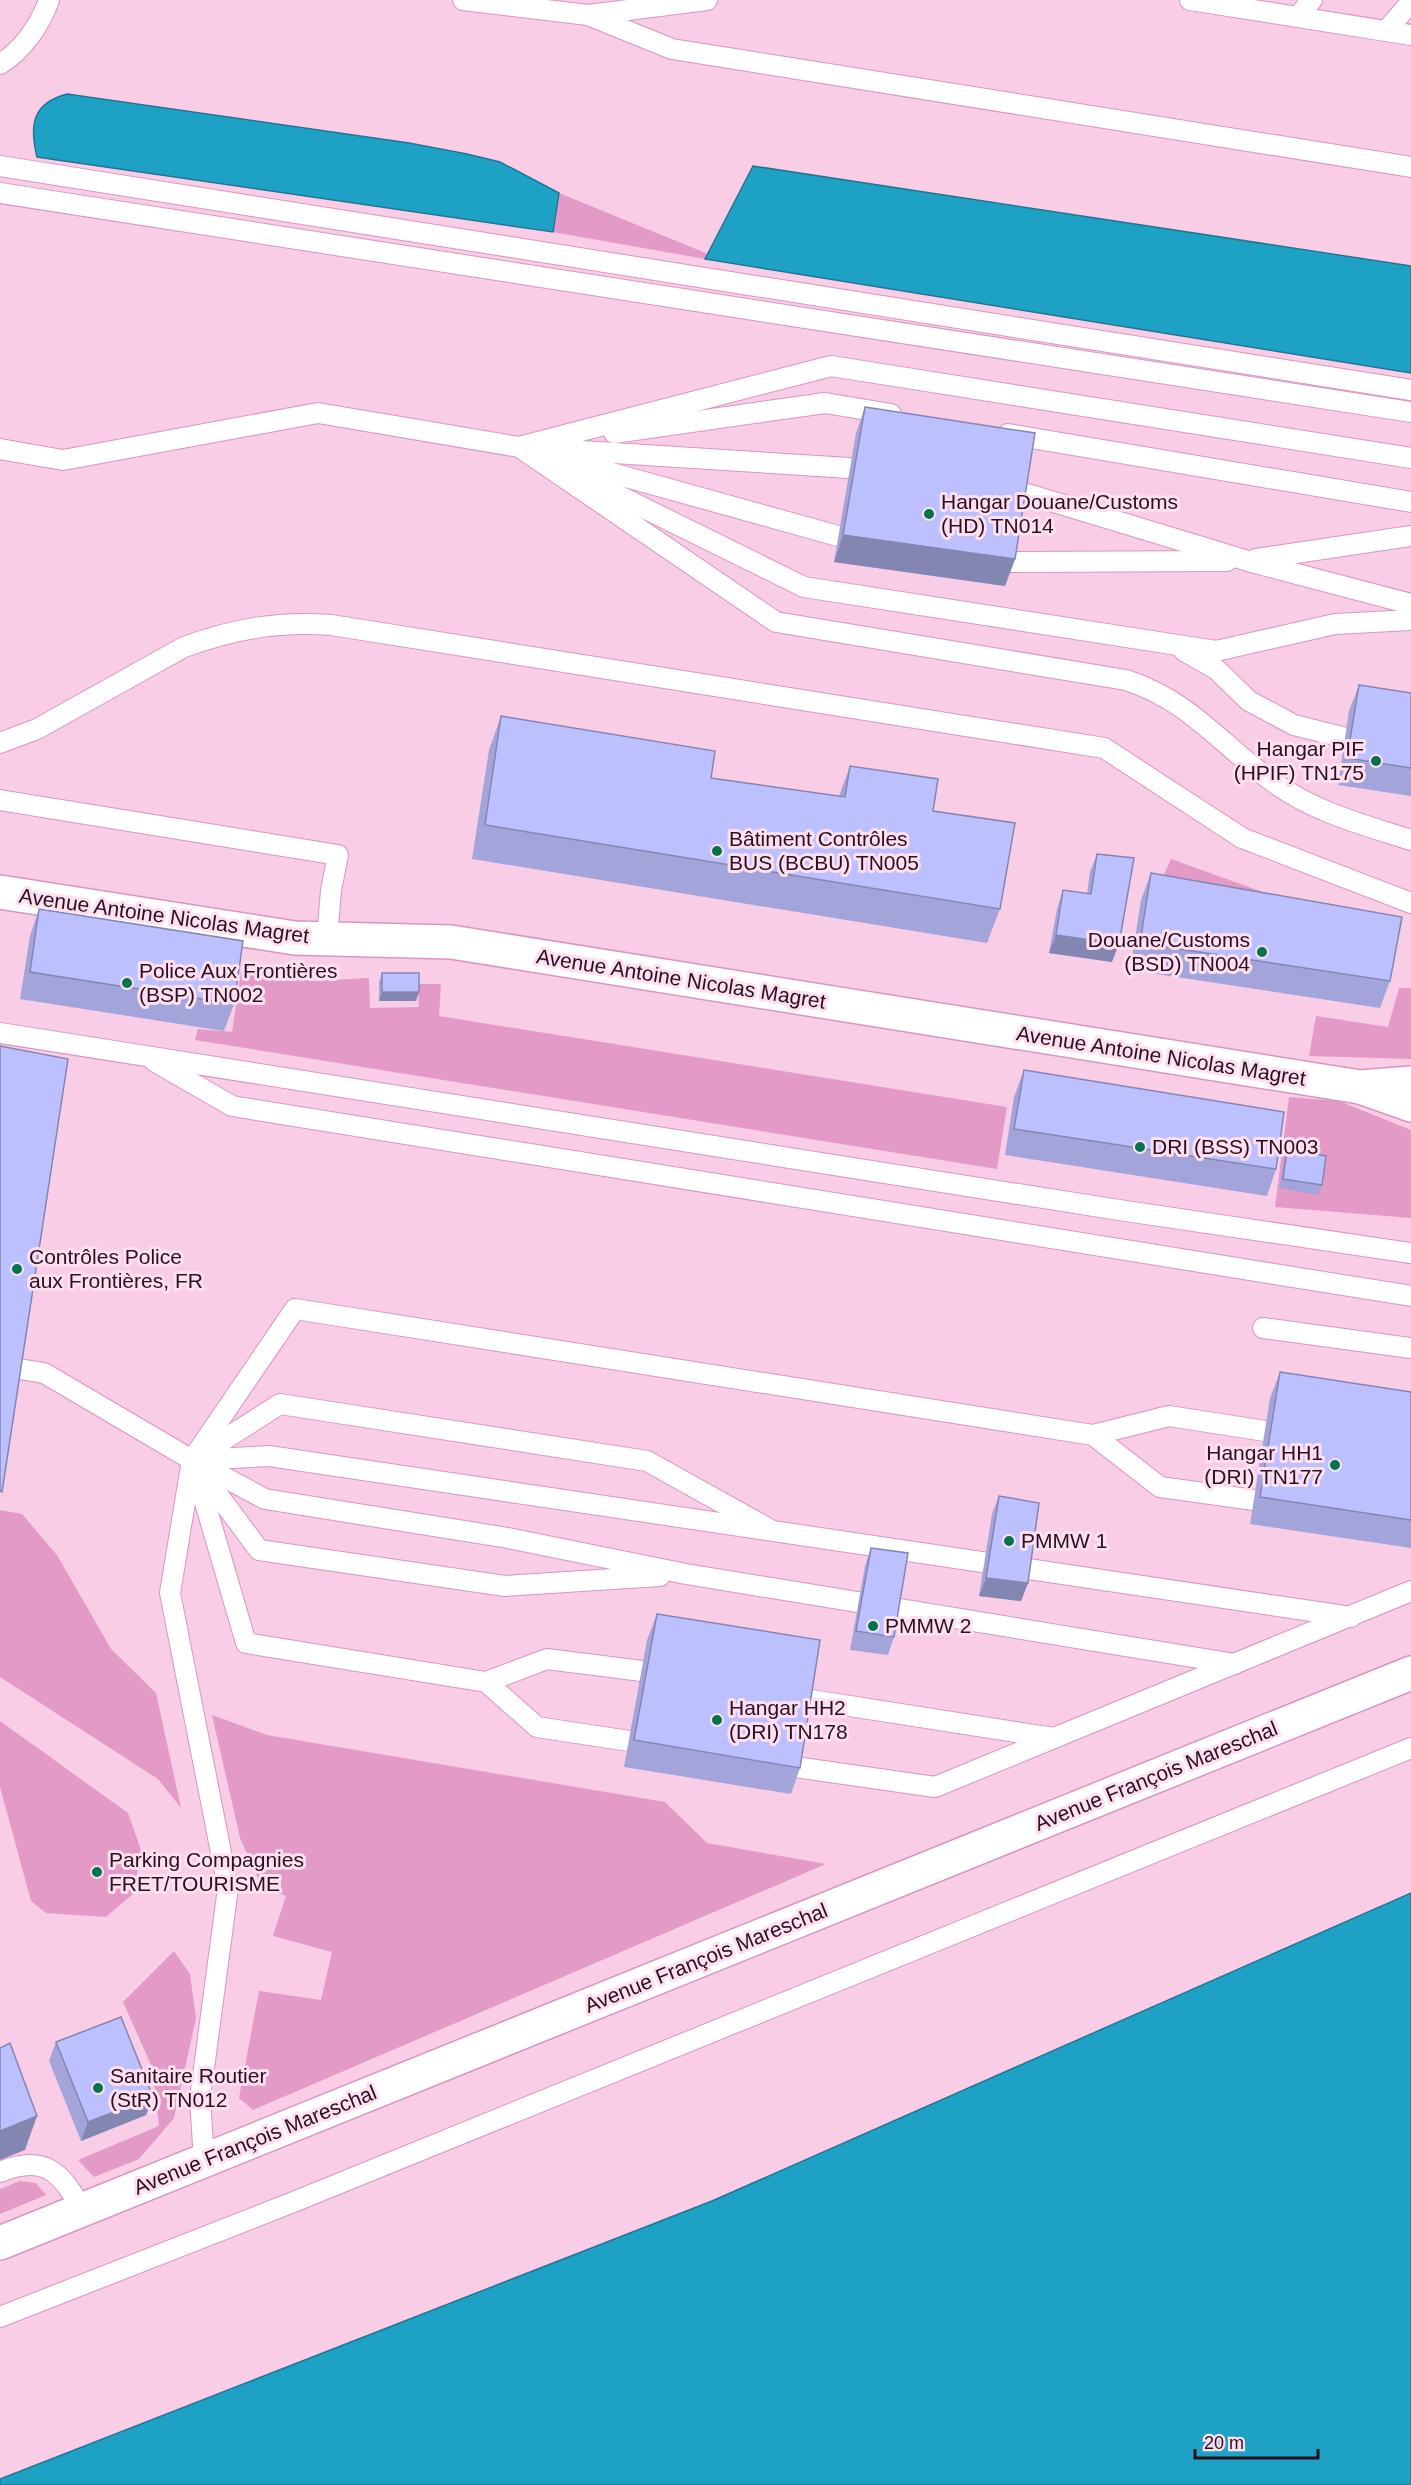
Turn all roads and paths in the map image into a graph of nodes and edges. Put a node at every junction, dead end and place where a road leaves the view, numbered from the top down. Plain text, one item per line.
1 (49, 0) edge
2 (463, 0) edge
3 (706, 0) edge
4 (1207, 0) edge
5 (1396, 0) edge
6 (1401, 0) edge
7 (1407, 0) edge
8 (1411, 2) edge
9 (1305, 3) edge
10 (588, 15) junction
11 (1386, 31) junction
12 (1411, 35) edge
13 (0, 64) edge
14 (0, 166) edge
15 (1411, 167) edge
16 (0, 193) edge
17 (1411, 390) edge
18 (1411, 412) edge
19 (907, 417) edge
20 (989, 431) edge
21 (519, 447) junction
22 (0, 449) edge
23 (1411, 458) edge
24 (849, 468) dead end
25 (1021, 492) edge
26 (1411, 502) edge
27 (838, 536) dead end
28 (1411, 536) edge
29 (1010, 561) edge
30 (1248, 561) junction
31 (1411, 604) edge
32 (1411, 620) edge
33 (1176, 647) junction
34 (1346, 738) dead end
35 (0, 742) edge
36 (0, 800) edge
37 (1411, 840) edge
38 (0, 892) edge
39 (1411, 903) edge
40 (327, 939) junction
41 (0, 1033) edge
42 (144, 1055) junction
43 (1411, 1083) edge
44 (1360, 1087) junction
45 (1411, 1105) edge
46 (1411, 1253) edge
47 (1411, 1296) edge
48 (1263, 1328) dead end
49 (1411, 1348) edge
50 (19, 1369) edge
51 (1265, 1431) dead end
52 (1093, 1436) junction
53 (192, 1460) junction
54 (1254, 1500) dead end
55 (771, 1530) junction
56 (686, 1574) junction
57 (1411, 1591) edge
58 (1351, 1617) junction
59 (1235, 1664) junction
60 (642, 1671) dead end
61 (1411, 1672) edge
62 (486, 1682) junction
63 (805, 1699) edge
64 (1054, 1738) junction
65 (629, 1741) dead end
66 (1411, 1748) edge
67 (795, 1767) edge
68 (204, 2161) junction
69 (0, 2172) edge
70 (82, 2210) junction
71 (0, 2243) edge
72 (0, 2317) edge

1 - 13 lane
2 - 10 lane
3 - 10 lane
4 - 9 lane
5 - 11 lane
6 - 11 lane
7 - 11 lane
8 - 11 lane
9 - 11 lane
10 - 15 lane
11 - 12 lane
14 - 17 lane
16 - 18 lane
19 - 21 lane
20 - 26 lane
21 - 22 lane
21 - 23 lane
21 - 24 lane
21 - 27 lane
21 - 33 lane
21 - 37 lane
25 - 30 lane
28 - 30 lane
29 - 30 lane
30 - 31 lane
32 - 33 lane
33 - 34 lane
35 - 39 lane
36 - 40 lane
38 - 40 street, Avenue Antoine Nicolas Magret
40 - 44 street, Avenue Antoine Nicolas Magret
41 - 42 lane
42 - 46 lane
42 - 47 lane
43 - 44 street, Avenue Antoine Nicolas Magret
44 - 45 street, Avenue Antoine Nicolas Magret
48 - 49 lane
50 - 53 lane
51 - 52 lane
52 - 53 lane
52 - 54 lane
53 - 55 lane
53 - 55 lane
53 - 56 lane
53 - 56 lane
53 - 62 lane
53 - 68 lane
55 - 58 lane
56 - 59 lane
57 - 58 lane
58 - 59 lane
59 - 64 lane
60 - 62 lane
61 - 68 street, Avenue François Mareschal
62 - 65 lane
63 - 64 lane
64 - 67 lane
66 - 72 lane
68 - 70 street, Avenue François Mareschal
69 - 70 lane
70 - 71 street, Avenue François Mareschal

